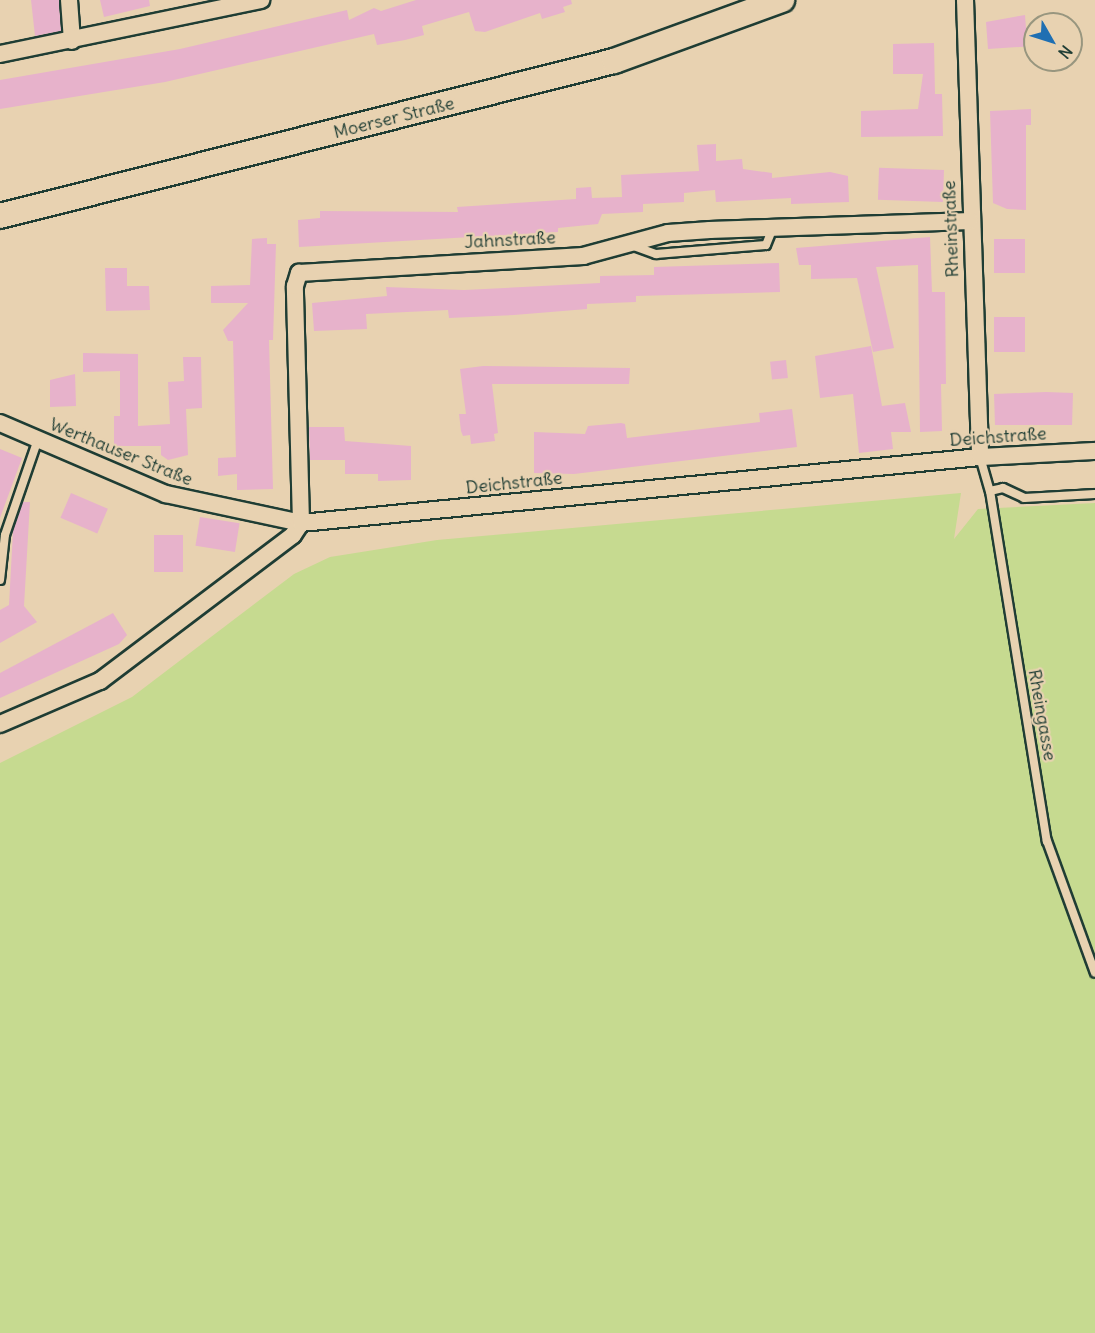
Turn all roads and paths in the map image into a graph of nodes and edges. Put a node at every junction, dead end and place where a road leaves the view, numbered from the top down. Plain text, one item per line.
1 (69, 0) edge
2 (261, 0) edge
3 (782, 0) edge
4 (965, 0) edge
5 (72, 40) junction
6 (0, 54) edge
7 (0, 216) edge
8 (970, 221) junction
9 (0, 423) edge
10 (38, 439) junction
11 (1095, 451) edge
12 (980, 457) junction
13 (990, 491) junction
14 (1095, 494) edge
15 (301, 523) junction
16 (0, 580) edge
17 (0, 724) edge
18 (1095, 973) edge

1 - 5 street
2 - 5 street
3 - 7 main road, Moerser Straße
4 - 8 street, Rheinstraße
5 - 6 street
8 - 12 street, Rheinstraße
8 - 15 street, Jahnstraße
9 - 10 street, Werthauser Straße
10 - 15 street, Werthauser Straße
10 - 16 lane
11 - 12 street, Deichstraße
12 - 13 lane, Rheingasse
12 - 15 street, Deichstraße
13 - 14 lane
13 - 18 lane, Rheingasse
15 - 17 street

